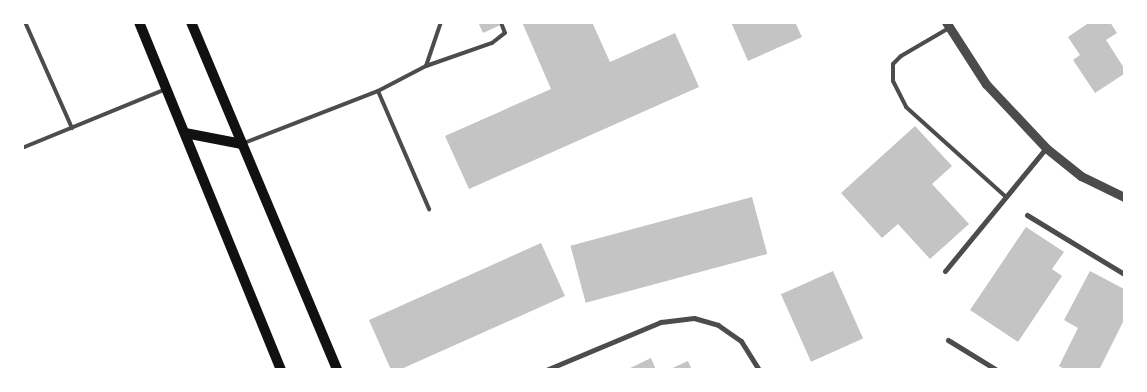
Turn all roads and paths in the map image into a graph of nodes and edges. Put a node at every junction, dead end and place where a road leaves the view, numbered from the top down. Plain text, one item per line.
1 (25, 22) edge
2 (139, 22) edge
3 (191, 22) edge
4 (442, 22) edge
5 (502, 25) dead end
6 (947, 25) edge
7 (426, 66) junction
8 (166, 89) junction
9 (378, 91) junction
10 (72, 128) junction
11 (185, 134) junction
12 (242, 144) junction
13 (22, 148) edge
14 (1046, 148) junction
15 (1124, 196) edge
16 (1006, 197) junction
17 (429, 209) dead end
18 (1026, 215) dead end
19 (945, 271) dead end
20 (1124, 274) edge
21 (948, 340) dead end
22 (548, 369) edge
23 (281, 370) edge
24 (337, 370) edge
25 (759, 370) edge
26 (997, 370) edge

1 - 10 lane
2 - 8 main road
3 - 12 main road
4 - 7 lane
5 - 7 lane
6 - 14 street
6 - 16 lane
7 - 9 lane
8 - 10 lane
8 - 11 main road
9 - 12 lane
9 - 17 lane
10 - 13 lane
11 - 12 main road
11 - 23 main road
12 - 24 main road
14 - 15 street
14 - 16 street
16 - 19 street
18 - 20 street
21 - 26 street
22 - 25 street

